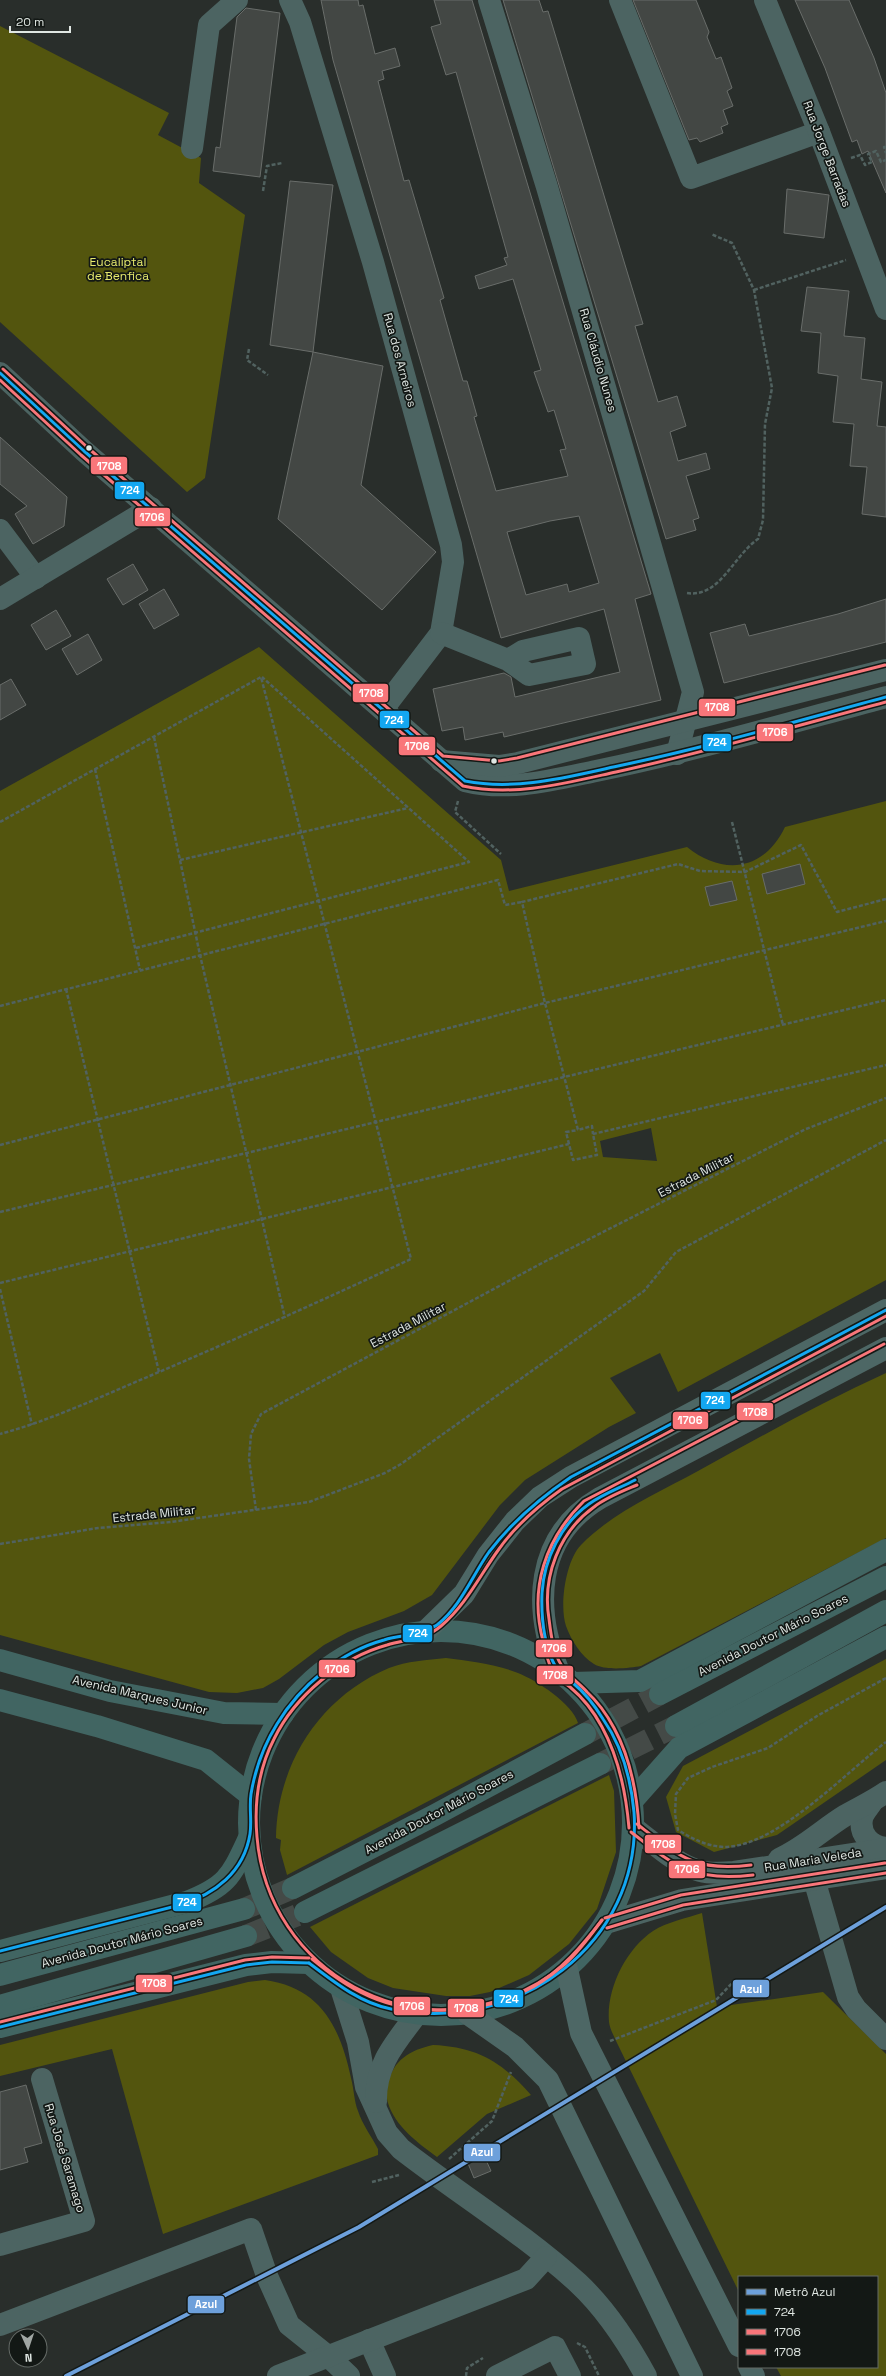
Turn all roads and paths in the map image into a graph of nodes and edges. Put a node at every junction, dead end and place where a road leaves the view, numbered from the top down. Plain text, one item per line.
1 (237, 0) edge
2 (290, 0) edge
3 (489, 0) edge
4 (620, 0) edge
5 (765, 0) edge
6 (819, 132) junction
7 (886, 147) edge
8 (192, 148) dead end
9 (886, 153) edge
10 (886, 160) edge
11 (872, 162) dead end
12 (282, 163) dead end
13 (263, 191) dead end
14 (711, 234) dead end
15 (865, 254) junction
16 (754, 290) junction
17 (886, 309) edge
18 (249, 349) dead end
19 (0, 373) edge
20 (268, 375) dead end
21 (151, 508) junction
22 (0, 530) edge
23 (36, 578) junction
24 (666, 590) junction
25 (0, 599) edge
26 (442, 633) junction
27 (508, 660) dead end
28 (886, 670) edge
29 (261, 677) junction
30 (886, 697) edge
31 (383, 709) junction
32 (686, 722) junction
33 (154, 737) junction
34 (677, 754) junction
35 (441, 761) junction
36 (95, 769) junction
37 (465, 781) junction
38 (408, 807) junction
39 (0, 822) edge
40 (732, 822) dead end
41 (301, 832) junction
42 (501, 854) dead end
43 (180, 860) junction
44 (745, 872) junction
45 (886, 899) edge
46 (319, 901) junction
47 (522, 902) junction
48 (886, 921) edge
49 (325, 923) junction
50 (195, 933) junction
51 (136, 948) junction
52 (764, 951) junction
53 (200, 955) junction
54 (140, 970) junction
55 (66, 989) junction
56 (886, 1000) edge
57 (545, 1003) junction
58 (0, 1006) edge
59 (783, 1025) junction
60 (358, 1052) junction
61 (886, 1065) edge
62 (564, 1077) junction
63 (231, 1085) junction
64 (886, 1098) edge
65 (98, 1120) junction
66 (376, 1122) junction
67 (578, 1130) junction
68 (593, 1134) junction
69 (886, 1140) edge
70 (569, 1144) junction
71 (0, 1146) edge
72 (246, 1153) junction
73 (114, 1185) junction
74 (393, 1187) junction
75 (0, 1212) edge
76 (262, 1219) junction
77 (130, 1252) junction
78 (0, 1283) edge
79 (0, 1289) edge
80 (886, 1310) edge
81 (285, 1318) junction
82 (886, 1348) edge
83 (159, 1372) junction
84 (32, 1425) junction
85 (0, 1434) edge
86 (256, 1510) junction
87 (0, 1544) edge
88 (886, 1550) edge
89 (886, 1577) edge
90 (886, 1611) edge
91 (425, 1632) junction
92 (886, 1637) edge
93 (0, 1660) edge
94 (566, 1678) junction
95 (886, 1678) edge
96 (660, 1694) tunnel mouth
97 (0, 1700) edge
98 (283, 1714) junction
99 (676, 1726) tunnel mouth
100 (585, 1734) tunnel mouth
101 (886, 1742) edge
102 (600, 1764) tunnel mouth
103 (251, 1796) junction
104 (879, 1797) edge
105 (632, 1800) junction
106 (634, 1828) junction
107 (249, 1838) junction
108 (886, 1848) edge
109 (886, 1868) edge
110 (757, 1869) junction
111 (814, 1879) junction
112 (293, 1888) tunnel mouth
113 (244, 1908) tunnel mouth
114 (306, 1912) tunnel mouth
115 (606, 1923) junction
116 (246, 1936) tunnel mouth
117 (0, 1951) edge
118 (309, 1963) junction
119 (567, 1969) junction
120 (0, 1975) edge
121 (736, 1979) dead end
122 (341, 1988) junction
123 (0, 2006) edge
124 (417, 2014) junction
125 (468, 2014) junction
126 (0, 2027) edge
127 (886, 2038) edge
128 (610, 2040) dead end
129 (512, 2068) dead end
130 (42, 2079) dead end
131 (377, 2115) junction
132 (425, 2168) junction
133 (372, 2182) dead end
134 (0, 2245) edge
135 (546, 2257) junction
136 (0, 2324) edge
137 (369, 2340) junction
138 (738, 2344) edge
139 (329, 2357) junction
140 (278, 2376) edge
141 (349, 2376) edge
142 (385, 2376) edge
143 (497, 2376) edge
144 (570, 2376) edge
145 (646, 2376) edge
146 (692, 2376) edge

1 - 8 street
2 - 26 street, Rua dos Arneiros
3 - 24 street, Rua Cláudio Nunes
4 - 6 street
5 - 6 street, Rua Jorge Barradas
6 - 15 street, Rua Jorge Barradas
7 - 9 path
10 - 11 path
12 - 13 path
14 - 16 path
15 - 16 path
15 - 17 street, Rua Jorge Barradas
16 - 24 path
18 - 20 path
19 - 21 street
21 - 23 street
21 - 31 street
22 - 23 street
23 - 25 street
24 - 32 street, Rua Cláudio Nunes
26 - 27 street
26 - 31 street, Rua dos Arneiros
28 - 32 street
29 - 33 path
29 - 38 path
29 - 41 path
30 - 34 street
31 - 35 street
32 - 34 street, Rua Cláudio Nunes
32 - 35 street
33 - 36 path
33 - 43 path
34 - 37 street
35 - 37 street
36 - 39 path
36 - 51 path
37 - 42 path
38 - 41 path
38 - 46 path
40 - 44 path
41 - 43 path
41 - 46 path
43 - 50 path
44 - 45 path
44 - 47 path
44 - 52 path
46 - 49 path
46 - 50 path
47 - 49 path
47 - 57 path
48 - 52 path
49 - 53 path
49 - 60 path
50 - 51 path
50 - 53 path
51 - 54 path
52 - 57 path
52 - 59 path
53 - 54 path
53 - 63 path
54 - 55 path
55 - 58 path
55 - 65 path
56 - 59 path
57 - 60 path
57 - 62 path
59 - 62 path
60 - 63 path
60 - 66 path
61 - 68 path
62 - 66 path
62 - 67 path
63 - 65 path
63 - 72 path
64 - 86 path, Estrada Militar
65 - 71 path
65 - 73 path
66 - 72 path
66 - 74 path
67 - 68 path
67 - 70 path
68 - 70 path
69 - 86 path
70 - 74 path
72 - 73 path
72 - 76 path
73 - 75 path
73 - 77 path
74 - 76 path
74 - 81 path
76 - 77 path
76 - 81 path
77 - 78 path
77 - 83 path
79 - 84 path
80 - 91 highway
81 - 83 path
82 - 94 highway
83 - 84 path
84 - 85 path
86 - 87 path, Estrada Militar
88 - 94 main road
89 - 96 main road, Avenida Doutor Mário Soares
90 - 99 main road
91 - 94 main road
91 - 98 main road
92 - 105 main road
93 - 98 main road, Avenida Marques Junior
94 - 105 main road
95 - 101 path
97 - 103 main road
98 - 103 main road
100 - 112 main road, Avenida Doutor Mário Soares
102 - 114 main road
103 - 107 main road
104 - 108 street
104 - 110 street
105 - 106 main road
106 - 110 street, Rua Maria Veleda
106 - 115 main road
107 - 117 main road
107 - 118 main road
108 - 110 street, Rua Maria Veleda
109 - 111 street, Rua Maria Veleda
111 - 115 street, Rua Maria Veleda
111 - 127 street
113 - 120 main road, Avenida Doutor Mário Soares
115 - 119 main road
116 - 123 main road
118 - 122 main road
118 - 126 main road
119 - 125 main road
119 - 138 highway
121 - 128 path
122 - 124 main road
122 - 131 street
124 - 125 main road
124 - 131 street
125 - 146 highway
129 - 132 path
130 - 134 street, Rua José Saramago
131 - 132 street
132 - 133 path
132 - 135 street
135 - 137 street
135 - 145 street
136 - 139 street
137 - 139 street
137 - 142 street
139 - 140 street
139 - 141 street
143 - 144 street

